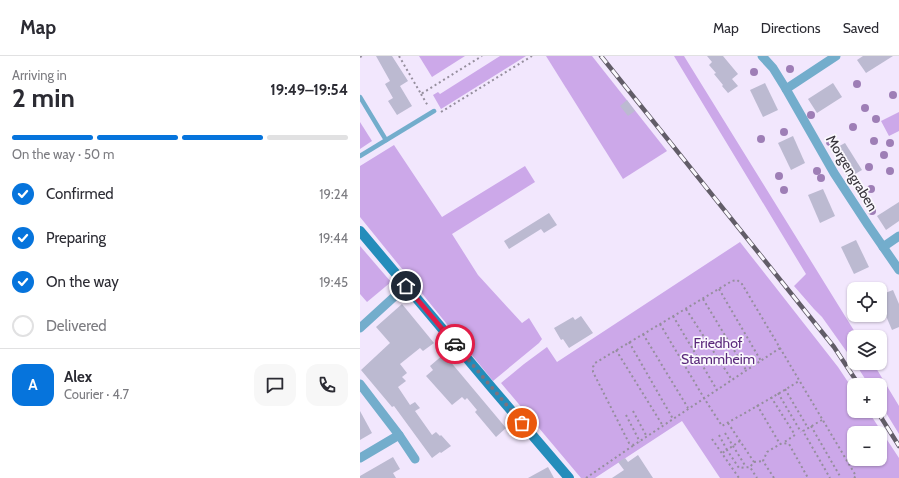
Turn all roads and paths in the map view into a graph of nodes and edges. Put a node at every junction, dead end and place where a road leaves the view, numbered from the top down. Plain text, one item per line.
1 (399, 56) edge
2 (482, 56) edge
3 (532, 56) edge
4 (762, 56) edge
5 (836, 56) edge
6 (786, 88) junction
7 (421, 94) junction
8 (360, 97) edge
9 (433, 111) junction
10 (386, 140) junction
11 (360, 156) edge
12 (360, 231) edge
13 (899, 236) edge
14 (883, 247) junction
15 (899, 270) edge
16 (406, 286) junction
17 (719, 289) junction
18 (703, 299) junction
19 (686, 309) junction
20 (673, 316) junction
21 (660, 324) junction
22 (360, 328) edge
23 (643, 334) junction
24 (630, 342) junction
25 (780, 348) junction
26 (616, 350) junction
27 (760, 361) junction
28 (746, 370) junction
29 (732, 380) junction
30 (799, 380) junction
31 (360, 384) edge
32 (717, 390) junction
33 (785, 390) junction
34 (778, 393) junction
35 (771, 397) junction
36 (704, 398) junction
37 (757, 405) junction
38 (689, 409) junction
39 (633, 411) dead end
40 (626, 415) dead end
41 (673, 419) junction
42 (822, 420) junction
43 (728, 423) junction
44 (663, 426) junction
45 (810, 427) junction
46 (802, 431) junction
47 (725, 433) dead end
48 (399, 435) junction
49 (719, 435) dead end
50 (795, 435) junction
51 (647, 437) junction
52 (712, 439) dead end
53 (740, 441) junction
54 (640, 442) junction
55 (781, 444) junction
56 (634, 445) junction
57 (733, 445) junction
58 (727, 450) junction
59 (722, 453) junction
60 (360, 458) edge
61 (415, 459) dead end
62 (763, 461) junction
63 (754, 462) junction
64 (746, 467) junction
65 (750, 467) junction
66 (739, 468) junction
67 (733, 469) junction
68 (569, 478) edge
69 (586, 478) edge
70 (739, 478) edge
71 (757, 478) edge
72 (774, 478) edge
73 (808, 478) edge
74 (830, 478) edge
75 (841, 478) edge
76 (854, 478) edge

1 - 7 path
2 - 7 path
3 - 9 path
4 - 6 street, Morgengraben
5 - 6 street
6 - 14 street, Morgengraben
7 - 9 path
8 - 10 lane
9 - 10 lane
10 - 11 lane
12 - 16 street
13 - 14 street
14 - 15 street, Morgengraben
16 - 22 street
16 - 68 street
17 - 18 path
17 - 25 path
17 - 27 path
18 - 19 path
18 - 28 path
19 - 20 path
19 - 29 path
20 - 21 path
20 - 32 path
21 - 23 path
21 - 36 path
23 - 24 path
23 - 38 path
24 - 26 path
24 - 41 path
25 - 27 path
25 - 30 path
26 - 44 path
26 - 56 path
27 - 28 path
28 - 29 path
29 - 32 path
30 - 33 path
30 - 42 path
31 - 48 street
32 - 36 path
33 - 34 path
33 - 45 path
34 - 35 path
34 - 46 path
35 - 37 path
35 - 50 path
36 - 38 path
36 - 43 path
37 - 43 path
37 - 55 path
38 - 41 path
39 - 51 path
40 - 54 path
41 - 44 path
42 - 45 path
42 - 76 path
43 - 53 path
44 - 51 path
45 - 46 path
45 - 75 path
46 - 50 path
46 - 74 path
47 - 57 path
48 - 60 street
48 - 61 street
49 - 58 path
50 - 55 path
51 - 54 path
52 - 59 path
53 - 57 path
53 - 63 path
54 - 56 path
55 - 62 path
55 - 73 path
56 - 69 path
57 - 58 path
57 - 64 path
58 - 59 path
58 - 66 path
59 - 67 path
62 - 63 path
62 - 72 path
63 - 65 path
64 - 65 path
64 - 66 path
65 - 71 path
66 - 67 path
67 - 70 path

